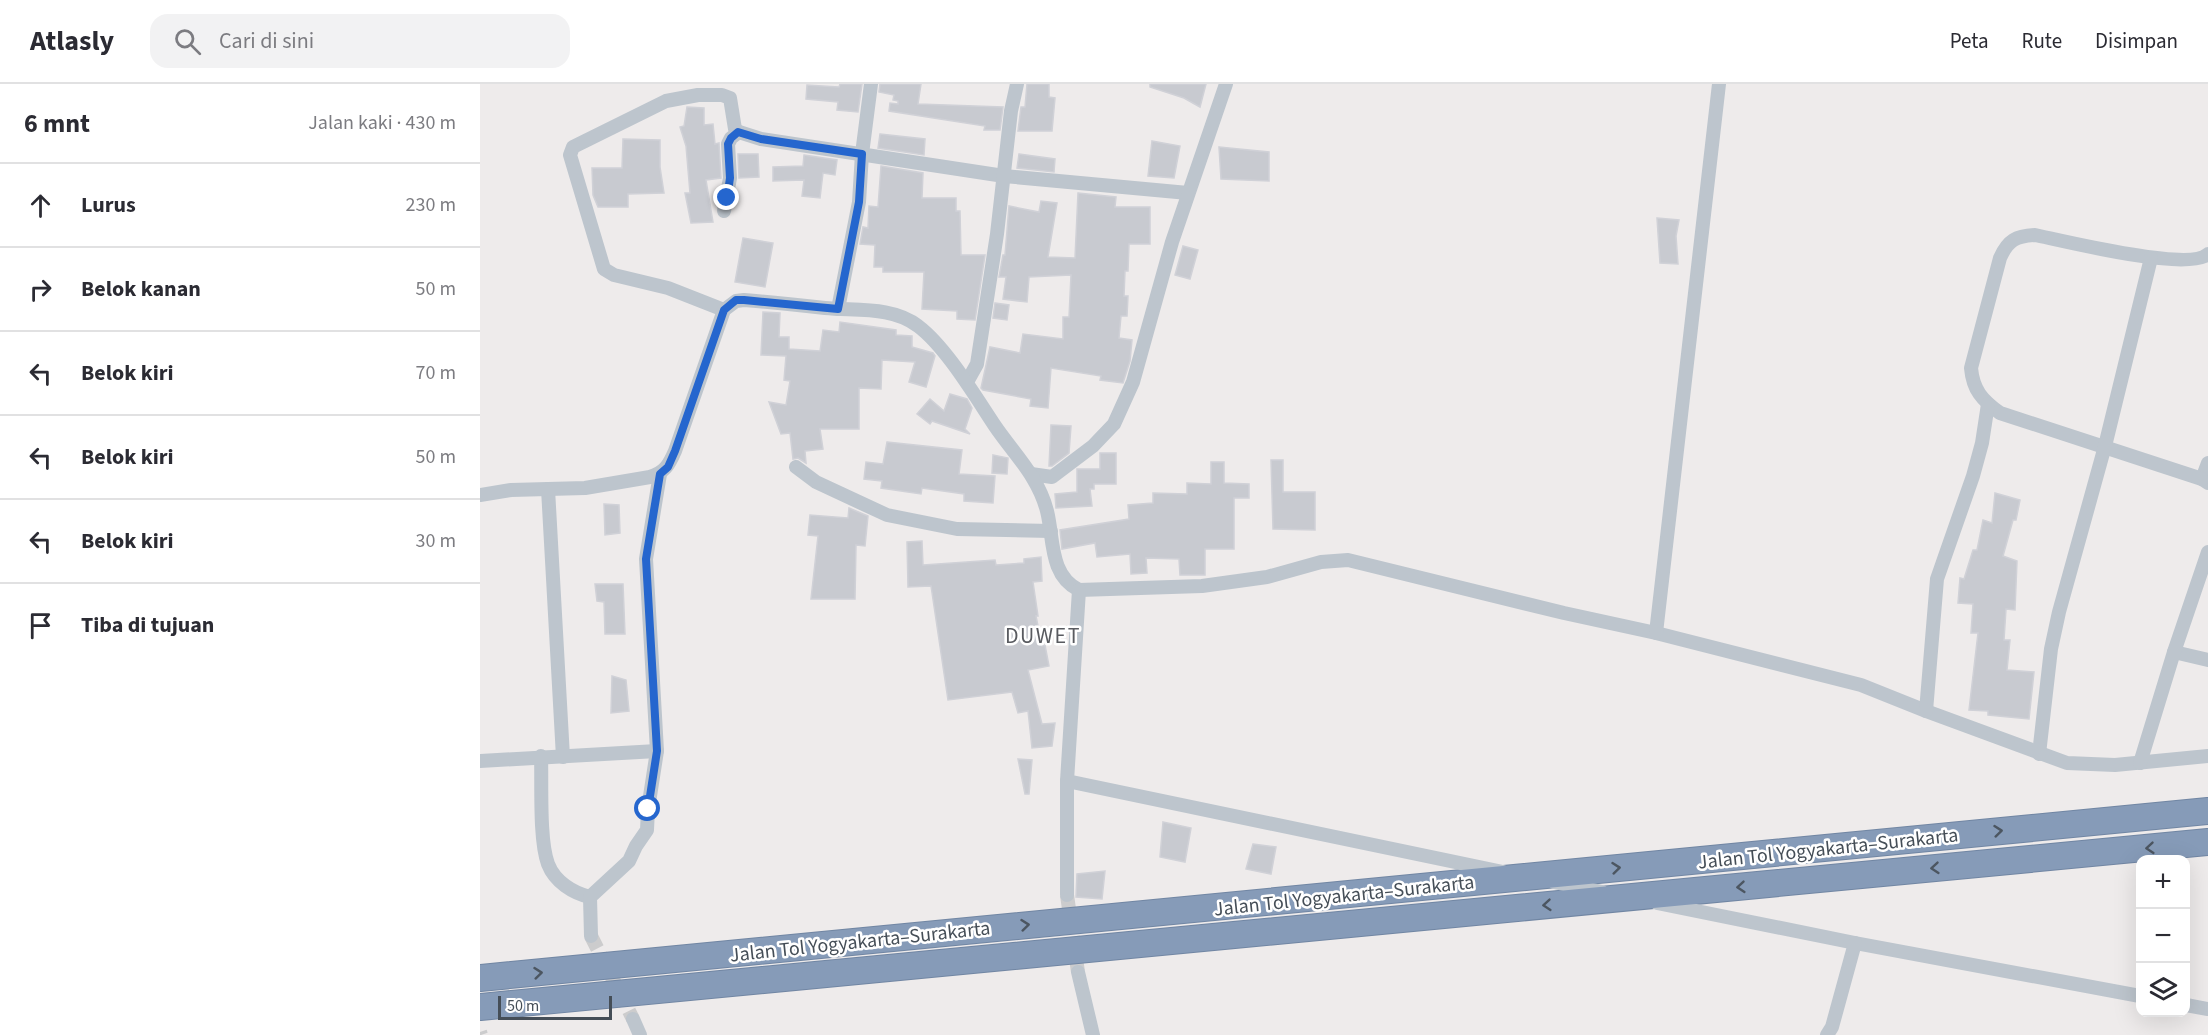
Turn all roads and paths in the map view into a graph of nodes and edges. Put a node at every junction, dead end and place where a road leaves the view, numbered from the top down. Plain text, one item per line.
1 (871, 84) edge
2 (1017, 84) edge
3 (1226, 84) edge
4 (1719, 84) edge
5 (738, 132) junction
6 (862, 154) junction
7 (1004, 176) junction
8 (1188, 193) junction
9 (724, 211) dead end
10 (2208, 254) edge
11 (2151, 258) junction
12 (838, 309) junction
13 (724, 310) junction
14 (967, 382) junction
15 (1988, 404) junction
16 (2105, 446) junction
17 (2208, 464) edge
18 (796, 467) dead end
19 (660, 474) junction
20 (1031, 474) junction
21 (1052, 477) junction
22 (2205, 481) edge
23 (548, 489) junction
24 (480, 495) edge
25 (1046, 508) junction
26 (1051, 531) junction
27 (2208, 552) edge
28 (1079, 590) junction
29 (1656, 633) junction
30 (2174, 652) junction
31 (2208, 660) edge
32 (1926, 711) junction
33 (657, 751) junction
34 (2040, 754) junction
35 (541, 756) junction
36 (2208, 756) edge
37 (563, 757) junction
38 (480, 761) edge
39 (2140, 763) junction
40 (1066, 781) junction
41 (2208, 811) edge
42 (2208, 842) edge
43 (1066, 895) tunnel mouth
44 (590, 897) junction
45 (591, 936) tunnel mouth
46 (1855, 943) junction
47 (1078, 972) tunnel mouth
48 (480, 978) edge
49 (2136, 995) edge
50 (2190, 1006) edge
51 (480, 1007) edge
52 (2208, 1009) edge
53 (633, 1018) tunnel mouth
54 (640, 1035) edge
55 (1093, 1035) edge
56 (1827, 1035) edge

1 - 6 street
2 - 7 street
3 - 8 street
4 - 29 street
5 - 6 street
5 - 9 street
5 - 13 street
6 - 7 street
6 - 12 street
7 - 8 street
7 - 14 street
8 - 21 street
10 - 11 street
11 - 15 street
11 - 16 street
12 - 13 street
12 - 14 street
13 - 19 street
14 - 20 street
15 - 16 street
15 - 32 street
16 - 22 street
16 - 34 street
17 - 22 street
18 - 26 street
19 - 23 street
19 - 33 street
20 - 21 street
20 - 25 street
21 - 25 street
23 - 24 street
23 - 37 street
25 - 26 street
26 - 28 street
27 - 30 street
28 - 29 street
28 - 40 street
29 - 32 street
30 - 31 street
30 - 39 street
32 - 34 street
33 - 37 street
33 - 44 street
34 - 39 street
35 - 37 street
35 - 38 street
35 - 44 street
36 - 39 street
40 - 43 street
40 - 46 street
48 -> 41 highway, Jalan Tol Yogyakarta–Surakarta
42 -> 51 highway, Jalan Tol Yogyakarta–Surakarta
44 - 45 street
46 - 49 street
46 - 56 street
47 - 55 street
50 - 52 street
53 - 54 street

